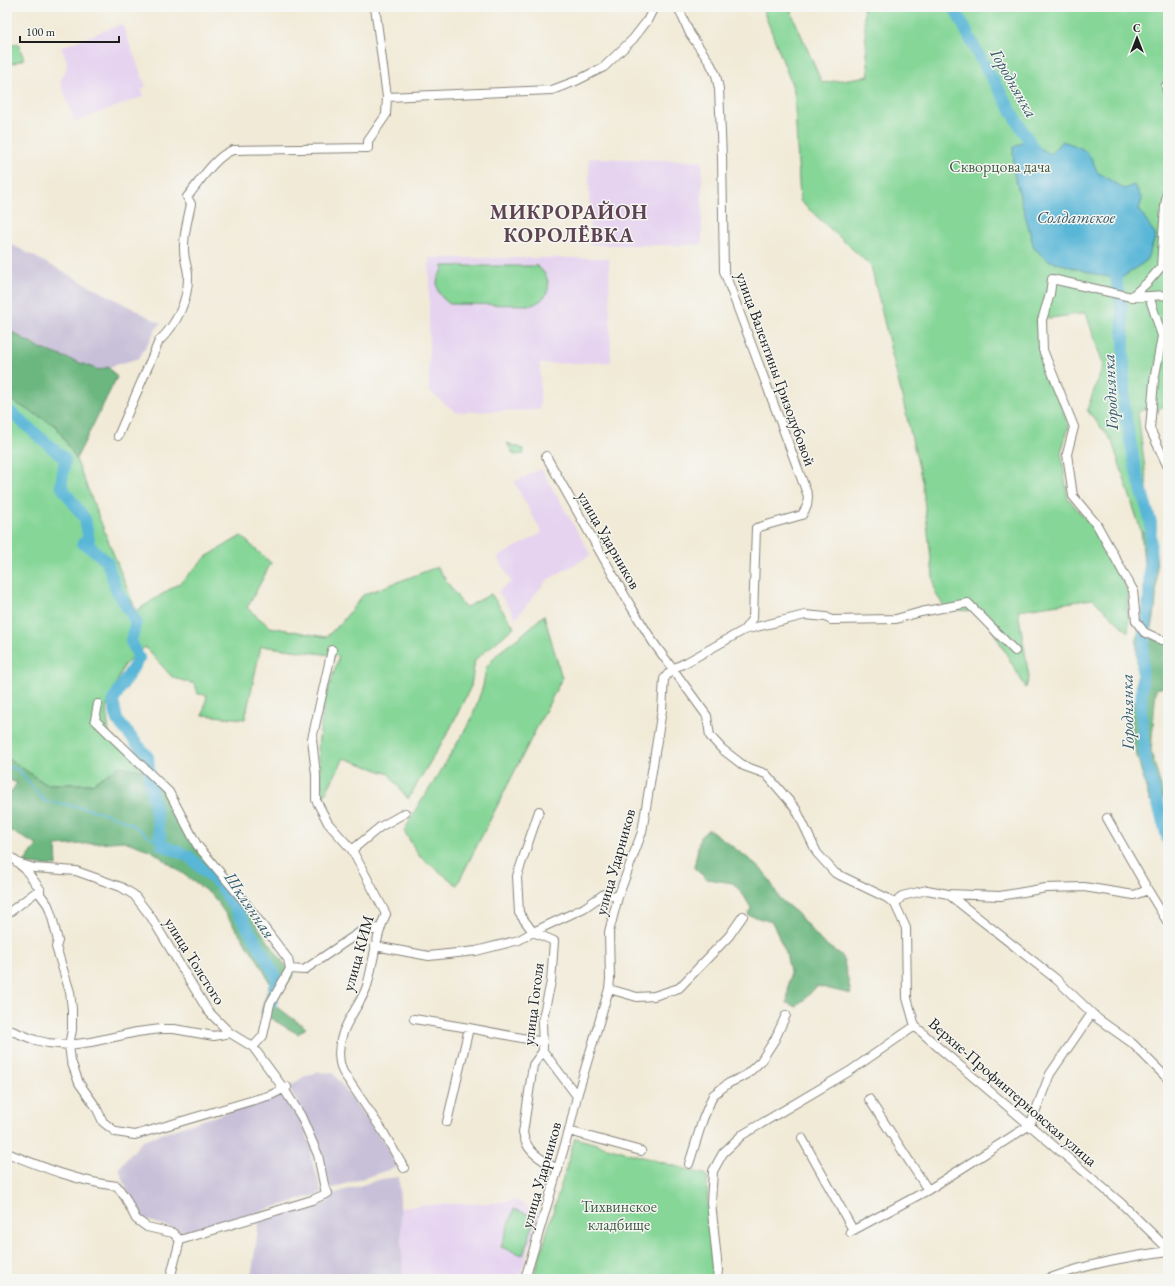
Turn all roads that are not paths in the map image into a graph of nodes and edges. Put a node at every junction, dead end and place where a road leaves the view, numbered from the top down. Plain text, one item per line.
1 (375, 7) edge
2 (654, 7) edge
3 (678, 7) edge
4 (1168, 82) edge
5 (1168, 95) edge
6 (387, 97) junction
7 (1168, 186) edge
8 (1168, 295) edge
9 (1149, 296) junction
10 (1131, 297) junction
11 (118, 436) dead end
12 (546, 456) dead end
13 (1168, 467) edge
14 (744, 630) junction
15 (1168, 640) edge
16 (332, 650) dead end
17 (1015, 651) dead end
18 (672, 669) junction
19 (98, 704) dead end
20 (539, 811) dead end
21 (405, 813) dead end
22 (1107, 818) dead end
23 (352, 850) junction
24 (7, 854) edge
25 (18, 863) junction
26 (40, 888) junction
27 (1148, 890) junction
28 (948, 894) junction
29 (618, 897) junction
30 (895, 904) junction
31 (7, 914) edge
32 (742, 916) dead end
33 (1168, 923) edge
34 (379, 928) junction
35 (533, 932) junction
36 (375, 946) junction
37 (290, 969) junction
38 (609, 989) junction
39 (1092, 1013) junction
40 (786, 1014) dead end
41 (414, 1019) dead end
42 (915, 1026) junction
43 (469, 1028) junction
44 (7, 1029) edge
45 (230, 1033) junction
46 (543, 1042) junction
47 (69, 1044) junction
48 (254, 1047) junction
49 (543, 1051) junction
50 (1168, 1079) edge
51 (285, 1088) junction
52 (577, 1096) junction
53 (869, 1099) dead end
54 (447, 1122) dead end
55 (1030, 1125) junction
56 (569, 1131) junction
57 (802, 1138) dead end
58 (641, 1151) dead end
59 (7, 1153) edge
60 (688, 1164) dead end
61 (404, 1168) dead end
62 (558, 1170) junction
63 (928, 1190) junction
64 (180, 1240) junction
65 (1168, 1250) edge
66 (170, 1279) edge
67 (525, 1279) edge
68 (717, 1279) edge
69 (1048, 1279) edge

1 - 6 street
2 - 6 street
3 - 14 street, улица Валентины Гризодубовой
4 - 5 street
6 - 11 street
7 - 10 street
8 - 9 street
9 - 10 street
9 - 13 street
10 - 15 street
12 - 18 street, улица Ударников
14 - 17 street
14 - 18 street
16 - 23 street, улица КИМ
18 - 29 street, улица Ударников
18 - 30 street
19 - 37 street
20 - 35 street
21 - 23 street
22 - 27 street
23 - 34 street, улица КИМ
24 - 25 street, улица Толстого
25 - 26 street
25 - 45 street, улица Толстого
26 - 31 street
26 - 47 street
27 - 28 street
27 - 33 street
28 - 30 street
28 - 39 street
29 - 35 street
29 - 38 street, улица Ударников
30 - 42 street, Верхне-Профинтерновская улица
32 - 38 street
34 - 36 street, улица КИМ
34 - 37 street
35 - 36 street
35 - 46 street, улица Гоголя
36 - 61 street, улица КИМ
37 - 48 street
38 - 52 street, улица Ударников
39 - 50 street
39 - 55 street
40 - 60 street
41 - 43 street
42 - 55 street, Верхне-Профинтерновская улица
42 - 68 street
43 - 46 street
43 - 54 street
44 - 47 street
45 - 47 street
45 - 48 street, улица Толстого
46 - 49 street, улица Гоголя
47 - 51 street
48 - 51 street, улица Толстого
49 - 52 street
49 - 62 street, улица Гоголя
51 - 64 street, улица Толстого
52 - 56 street, улица Ударников
53 - 63 street
55 - 63 street
55 - 65 street, Верхне-Профинтерновская улица
56 - 58 street
56 - 62 street, улица Ударников
57 - 63 street
59 - 64 street
62 - 67 street, улица Ударников
64 - 66 street
65 - 69 street

